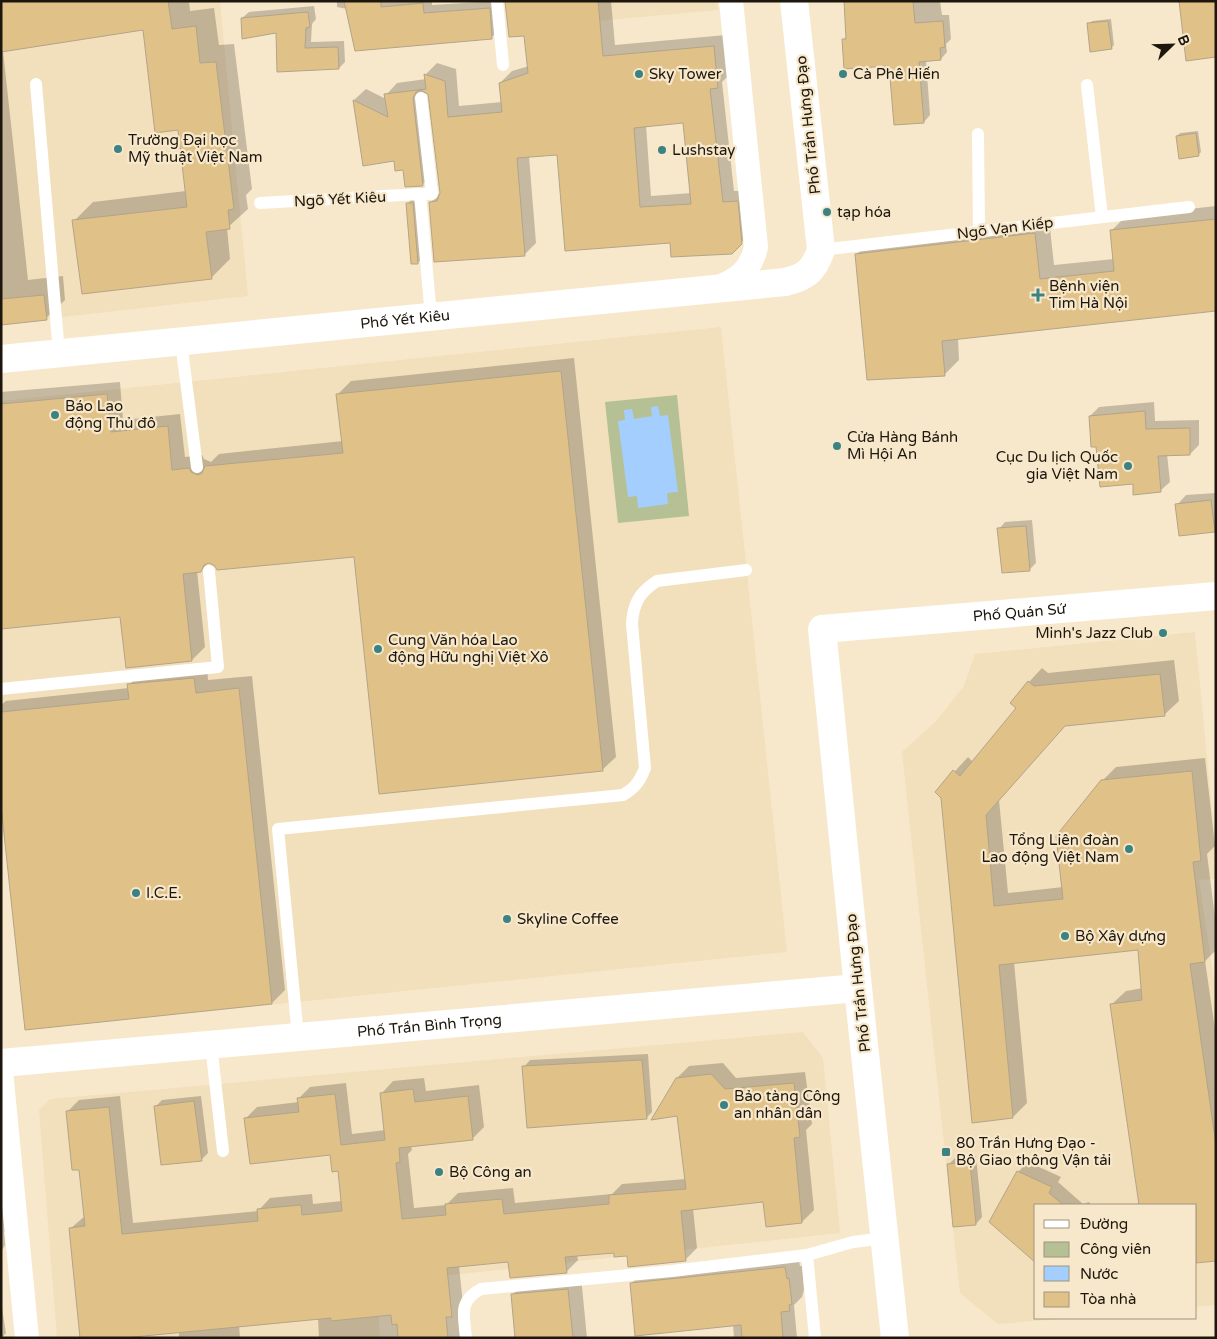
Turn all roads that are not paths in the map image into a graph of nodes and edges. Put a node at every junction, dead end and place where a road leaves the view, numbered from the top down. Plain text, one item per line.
1 (498, 1) edge
2 (731, 1) edge
3 (794, 1) edge
4 (503, 65) dead end
5 (36, 84) dead end
6 (1087, 85) dead end
7 (421, 98) dead end
8 (978, 134) dead end
9 (420, 194) junction
10 (260, 203) dead end
11 (1189, 207) dead end
12 (1102, 217) junction
13 (979, 231) junction
14 (821, 250) junction
15 (715, 288) junction
16 (431, 316) junction
17 (181, 342) junction
18 (59, 353) junction
19 (1, 359) edge
20 (197, 467) dead end
21 (746, 570) dead end
22 (209, 571) dead end
23 (1216, 596) edge
24 (822, 629) joint
25 (1, 689) edge
26 (858, 988) junction
27 (298, 1037) junction
28 (211, 1045) junction
29 (1, 1063) edge
30 (1, 1071) edge
31 (223, 1151) dead end
32 (885, 1238) junction
33 (807, 1255) junction
34 (27, 1338) edge
35 (466, 1338) edge
36 (814, 1338) edge
37 (895, 1338) edge

1 - 4 lane
2 - 15 street
3 - 14 street, Phố Trần Hưng Đạo
5 - 18 lane
6 - 12 lane
7 - 9 lane
8 - 13 lane
9 - 10 lane, Ngõ Yết Kiêu
9 - 16 lane
11 - 12 lane, Ngõ Vạn Kiếp
12 - 13 lane, Ngõ Vạn Kiếp
13 - 14 lane, Ngõ Vạn Kiếp
14 - 15 street, Phố Yết Kiêu
15 - 16 street, Phố Yết Kiêu
16 - 17 street, Phố Yết Kiêu
17 - 18 street, Phố Yết Kiêu
17 - 20 lane
18 - 19 street, Phố Yết Kiêu
21 - 27 lane
22 - 25 lane
23 - 24 street, Phố Quán Sứ
24 - 26 street, Phố Trần Hưng Đạo
26 - 27 street, Phố Trần Bình Trọng
26 - 32 street, Phố Trần Hưng Đạo
27 - 28 street, Phố Trần Bình Trọng
28 - 29 street, Phố Trần Bình Trọng
28 - 31 lane
30 - 34 street
32 - 33 lane
32 - 37 street, Phố Trần Hưng Đạo
33 - 35 lane
33 - 36 lane

